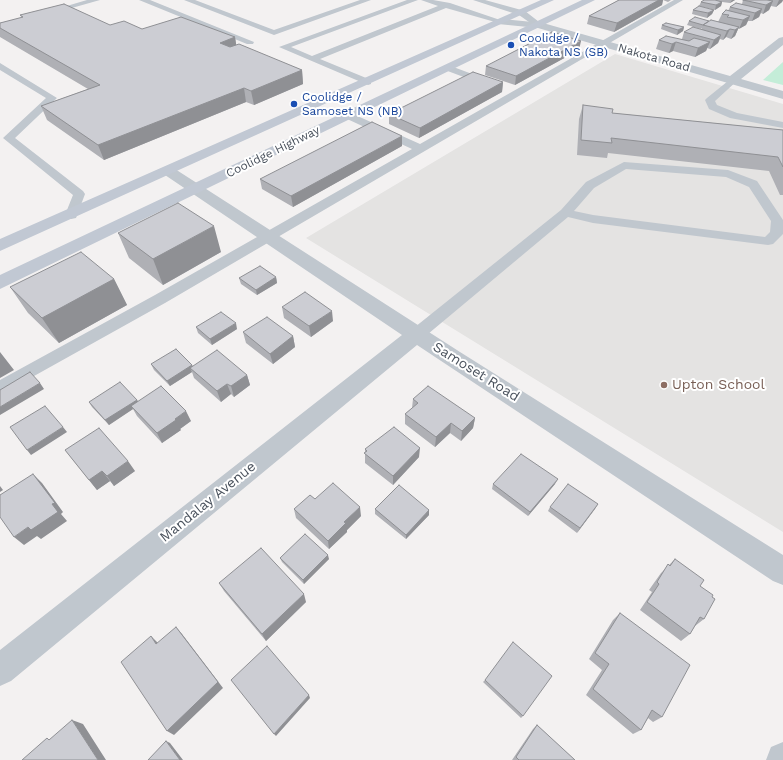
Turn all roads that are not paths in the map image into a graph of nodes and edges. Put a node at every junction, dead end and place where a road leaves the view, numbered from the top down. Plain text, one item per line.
1 (96, 0) edge
2 (143, 0) edge
3 (188, 0) edge
4 (367, 0) edge
5 (414, 0) edge
6 (425, 0) edge
7 (477, 0) edge
8 (549, 0) edge
9 (590, 0) edge
10 (679, 0) edge
11 (659, 1) edge
12 (671, 4) junction
13 (447, 5) junction
14 (522, 13) junction
15 (37, 16) edge
16 (502, 22) junction
17 (539, 25) junction
18 (783, 40) edge
19 (250, 42) dead end
20 (603, 43) junction
21 (312, 59) junction
22 (0, 66) edge
23 (448, 68) junction
24 (732, 80) junction
25 (368, 82) junction
26 (396, 93) junction
27 (517, 94) junction
28 (783, 95) edge
29 (349, 116) junction
30 (783, 125) edge
31 (421, 149) junction
32 (170, 172) junction
33 (196, 189) junction
34 (566, 213) junction
35 (71, 215) junction
36 (97, 236) junction
37 (269, 237) junction
38 (0, 246) edge
39 (0, 283) edge
40 (416, 335) junction
41 (0, 388) edge
42 (783, 571) edge
43 (0, 670) edge

1 - 15 lane
2 - 19 lane
3 - 4 lane
5 - 21 lane
6 - 13 lane
7 - 14 lane
8 - 14 main road, Coolidge Highway
9 - 17 main road, Coolidge Highway
10 - 12 lane
11 - 12 lane
12 - 20 lane
13 - 16 lane
13 - 21 lane
14 - 16 main road, Coolidge Highway
14 - 17 lane
16 - 17 street, Nakota Road
16 - 25 main road, Coolidge Highway
17 - 20 street, Nakota Road
17 - 23 main road, Coolidge Highway
18 - 24 street
20 - 24 street, Nakota Road
20 - 27 lane
21 - 25 lane
22 - 35 lane
23 - 26 main road, Coolidge Highway
23 - 27 lane
24 - 28 street, Nakota Road
24 - 30 lane
25 - 26 main road
25 - 32 main road, Coolidge Highway
26 - 29 main road, Coolidge Highway
27 - 31 lane
29 - 31 lane
29 - 33 main road, Coolidge Highway
31 - 37 lane
32 - 33 street, Samoset Road
32 - 35 main road, Coolidge Highway
33 - 36 main road, Coolidge Highway
33 - 37 street, Samoset Road
34 - 34 lane
34 - 40 lane
35 - 36 main road
35 - 38 main road, Coolidge Highway
36 - 39 main road, Coolidge Highway
37 - 40 street, Samoset Road
37 - 41 lane
40 - 42 street, Samoset Road
40 - 43 street, Mandalay Avenue

